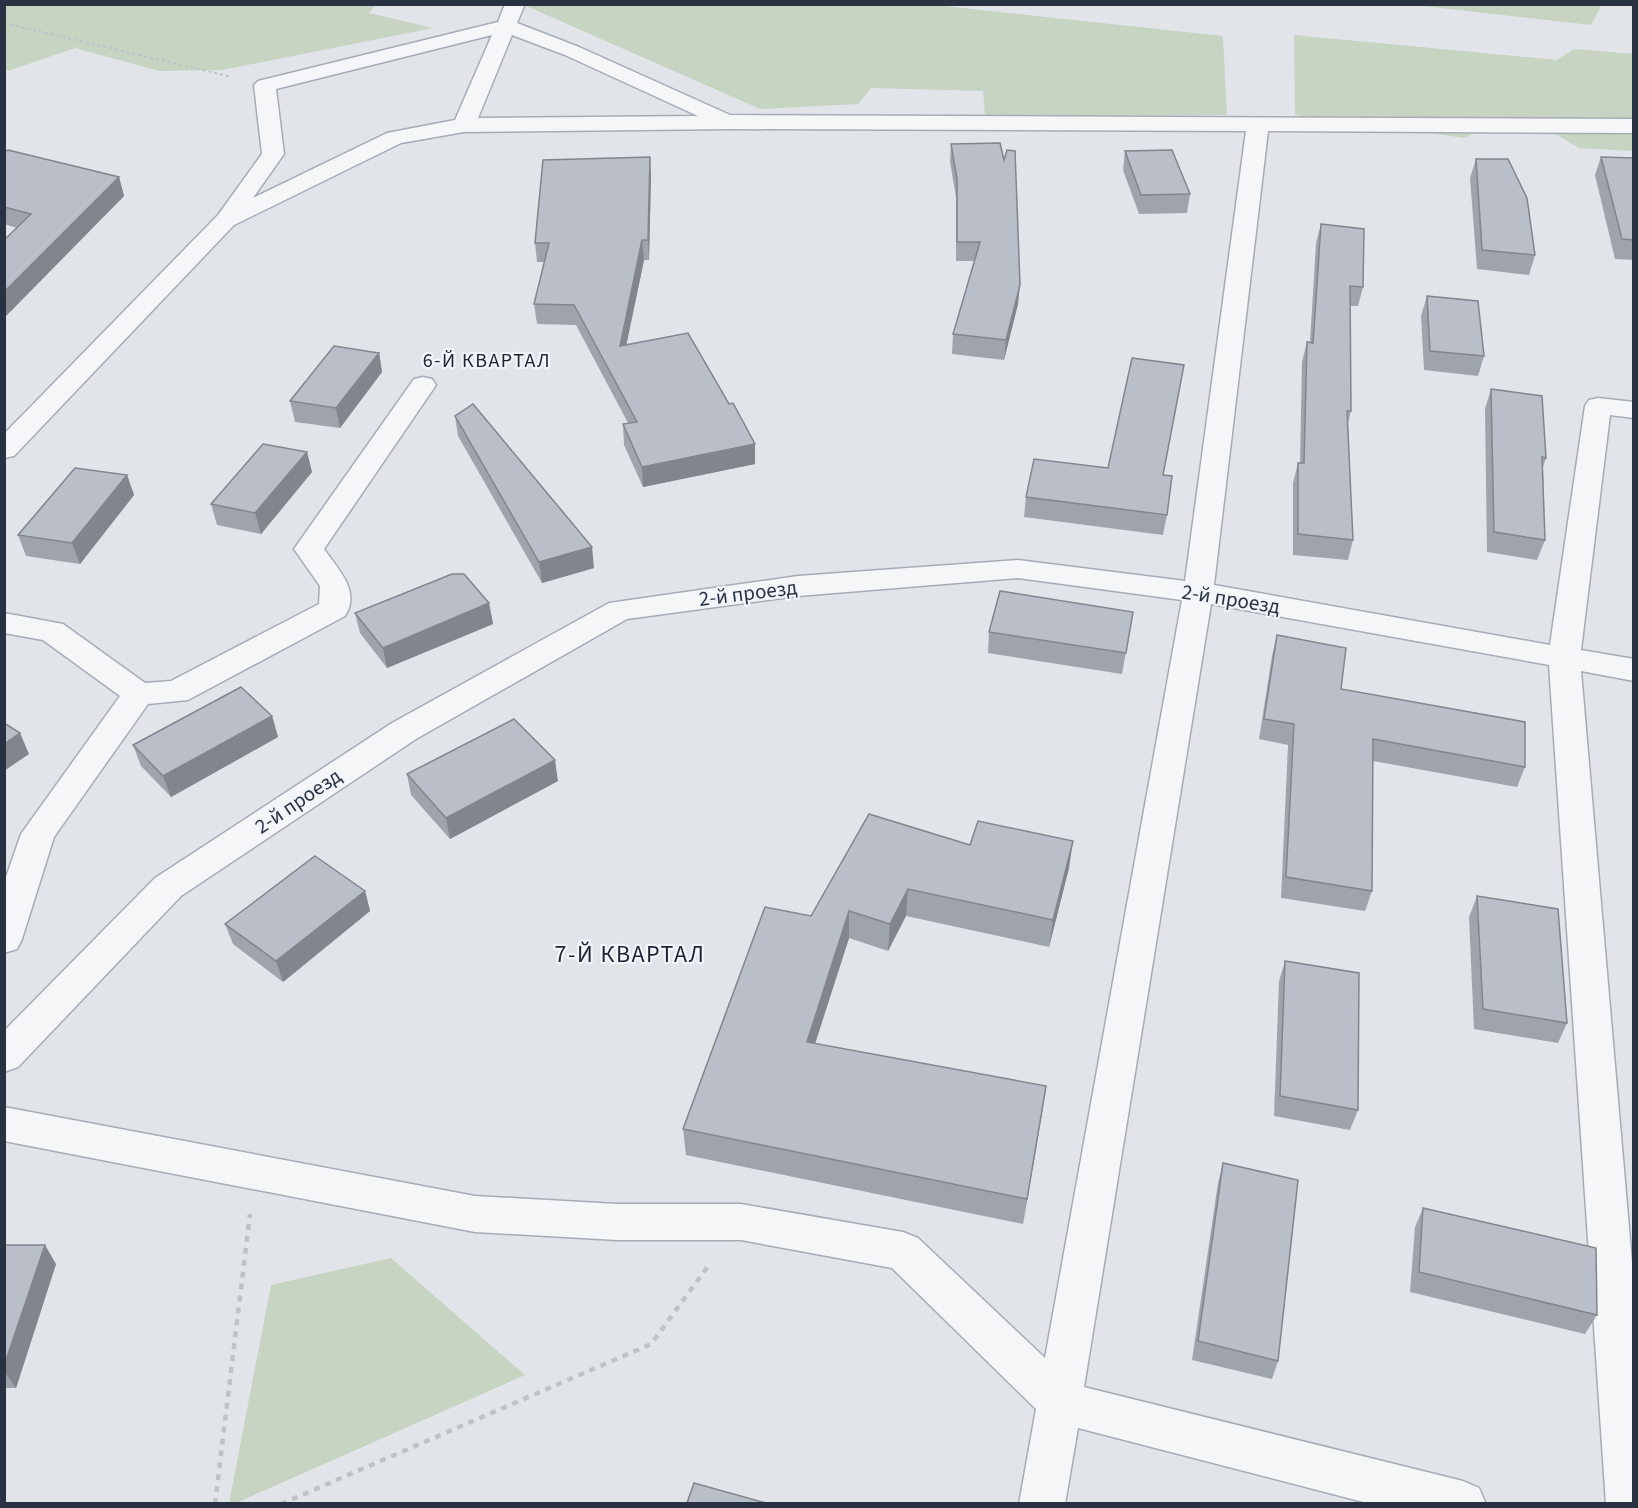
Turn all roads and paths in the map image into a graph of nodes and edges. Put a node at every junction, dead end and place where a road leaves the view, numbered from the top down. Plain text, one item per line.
1 (515, 4) edge
2 (4, 23) edge
3 (505, 26) junction
4 (265, 85) junction
5 (730, 122) junction
6 (1258, 124) junction
7 (464, 125) junction
8 (1634, 126) edge
9 (226, 220) junction
10 (423, 385) dead end
11 (1634, 410) edge
12 (4, 450) edge
13 (1198, 592) junction
14 (4, 623) edge
15 (1564, 657) junction
16 (1634, 670) edge
17 (140, 694) junction
18 (4, 939) edge
19 (4, 1056) edge
20 (4, 1124) edge
21 (257, 1172) junction
22 (741, 1222) junction
23 (1060, 1402) junction
24 (215, 1503) edge
25 (281, 1503) edge
26 (1042, 1503) edge
27 (1463, 1503) edge
28 (1629, 1503) edge

1 - 3 street
2 - 4 path
3 - 4 street
3 - 5 street
3 - 7 street
4 - 9 street
5 - 6 street
5 - 7 street
6 - 8 street
6 - 13 street
7 - 9 street
9 - 12 street
10 - 17 street
11 - 15 street
13 - 15 street, 2-й проезд
13 - 19 street, 2-й проезд
13 - 23 street
14 - 17 street
15 - 16 street, 2-й проезд
15 - 28 street
17 - 18 street
20 - 21 street
21 - 22 street
21 - 24 path
22 - 23 street
22 - 25 path
23 - 26 street
23 - 27 street

